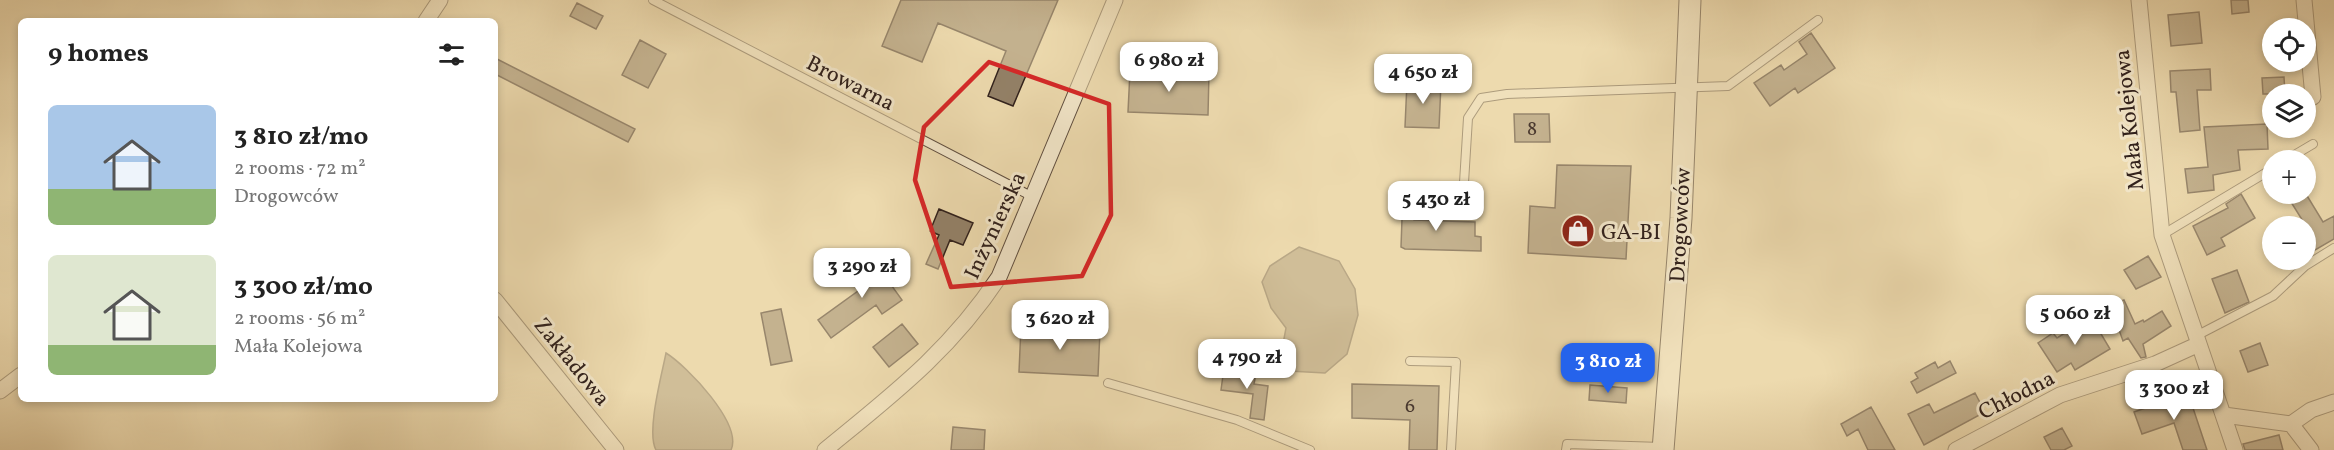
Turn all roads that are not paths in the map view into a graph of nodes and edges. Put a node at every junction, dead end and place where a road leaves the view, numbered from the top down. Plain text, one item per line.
1 (440, 0) edge
2 (652, 0) edge
3 (1115, 0) edge
4 (1690, 0) edge
5 (2139, 0) edge
6 (2304, 0) edge
7 (428, 18) edge
8 (1818, 20) dead end
9 (2312, 84) edge
10 (1686, 88) junction
11 (2313, 144) dead end
12 (2303, 150) edge
13 (2262, 175) edge
14 (1033, 197) junction
15 (1462, 215) dead end
16 (2163, 235) junction
17 (2334, 248) edge
18 (498, 304) edge
19 (2198, 340) junction
20 (1410, 361) dead end
21 (18, 377) edge
22 (1108, 383) dead end
23 (0, 391) edge
24 (2334, 402) edge
25 (2224, 415) junction
26 (2291, 424) junction
27 (1976, 446) edge
28 (1663, 448) edge
29 (616, 450) edge
30 (825, 450) edge
31 (1310, 450) edge
32 (1451, 450) edge
33 (1566, 450) edge
34 (1956, 450) edge
35 (2235, 450) edge
36 (2311, 450) edge

1 - 7 street
2 - 14 lane, Browarna
3 - 14 street, Inżynierska
4 - 10 main road, Drogowców
5 - 16 street, Mała Kolejowa
6 - 9 street
8 - 10 lane
10 - 15 lane
10 - 28 main road, Drogowców
11 - 12 lane
13 - 16 lane
14 - 30 street, Inżynierska
16 - 19 street, Mała Kolejowa
17 - 19 lane
18 - 29 street, Zakładowa
19 - 25 street, Mała Kolejowa
19 - 27 street, Chłodna
20 - 32 lane
21 - 23 street
22 - 31 lane
24 - 26 street
25 - 26 street
25 - 35 street, Mała Kolejowa
26 - 36 street
27 - 34 street, Chłodna
28 - 33 lane

